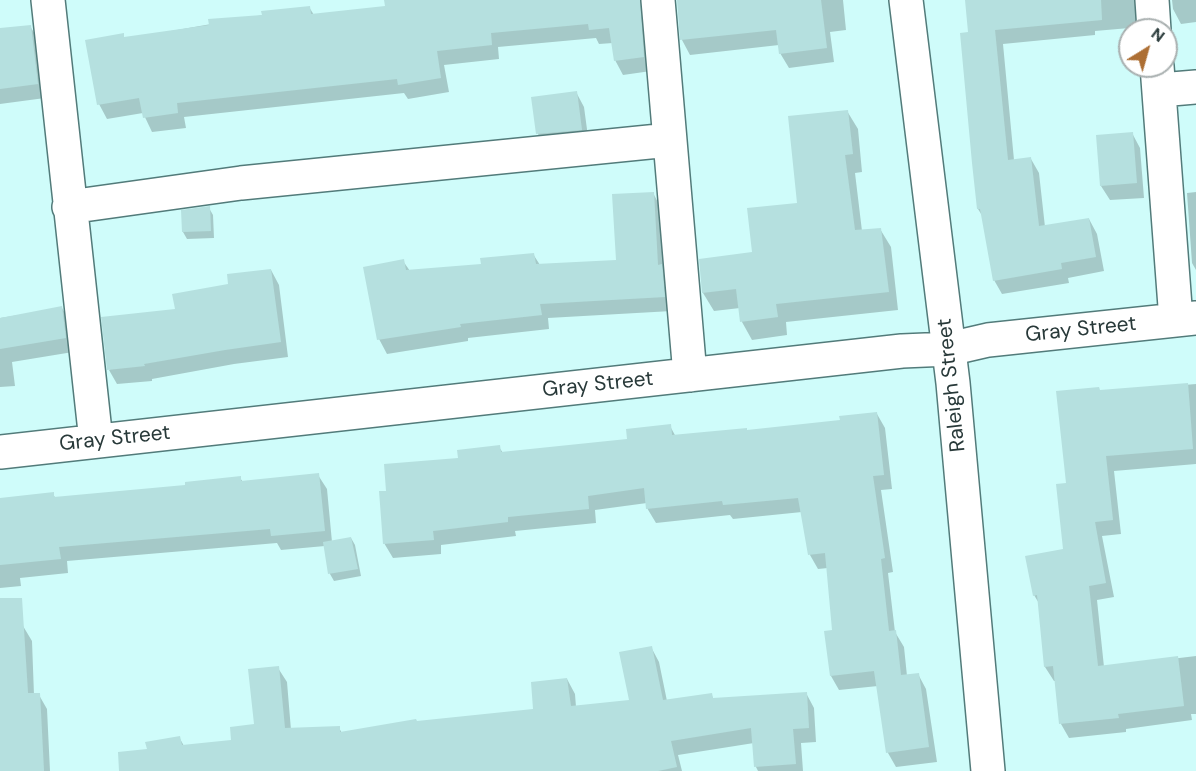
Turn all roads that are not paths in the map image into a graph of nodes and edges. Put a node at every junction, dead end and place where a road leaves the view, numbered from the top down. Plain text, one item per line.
1 (48, 0) edge
2 (658, 0) edge
3 (906, 0) edge
4 (1152, 0) edge
5 (1153, 18) edge
6 (1159, 78) edge
7 (1196, 87) edge
8 (669, 140) junction
9 (69, 207) junction
10 (1186, 319) edge
11 (949, 349) junction
12 (690, 375) junction
13 (96, 441) junction
14 (0, 452) edge
15 (988, 771) edge

1 - 9 street
2 - 8 street
3 - 11 street, Raleigh Street
4 - 5 street
6 - 7 street
6 - 10 street
8 - 9 street
8 - 12 street
9 - 13 street
10 - 11 street, Gray Street
11 - 12 street, Gray Street
11 - 15 street, Raleigh Street
12 - 13 street, Gray Street
13 - 14 street, Gray Street

